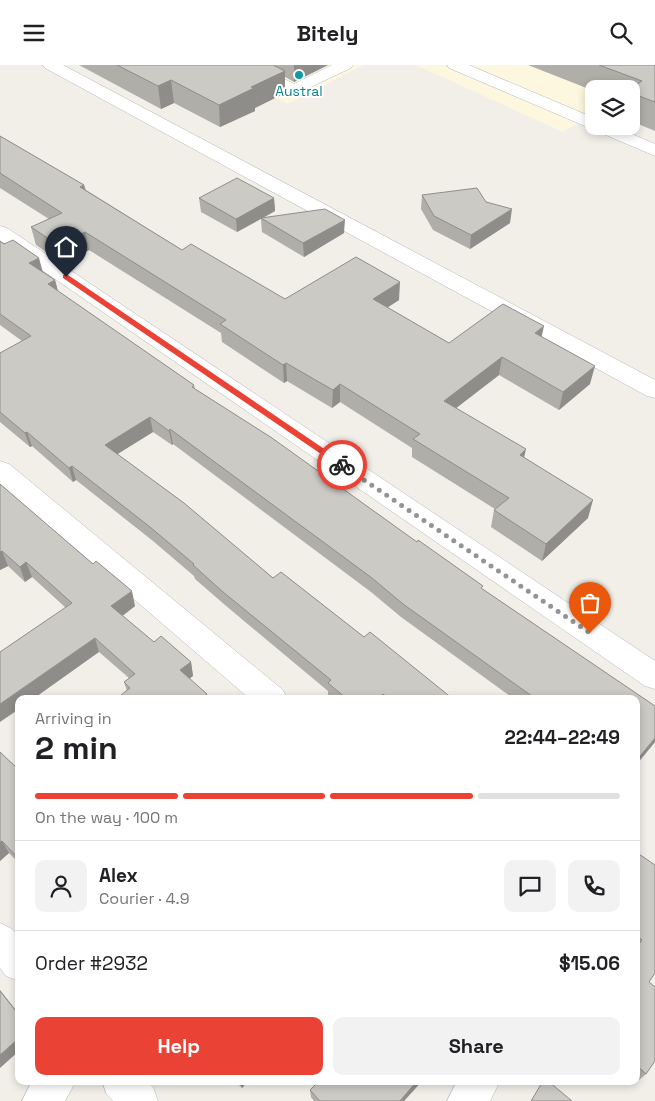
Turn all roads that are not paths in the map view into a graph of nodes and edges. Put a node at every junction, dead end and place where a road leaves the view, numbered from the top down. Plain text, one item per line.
1 (51, 65) edge
2 (244, 65) edge
3 (345, 65) edge
4 (455, 65) edge
5 (585, 120) edge
6 (619, 135) edge
7 (655, 151) edge
8 (0, 232) edge
9 (655, 390) edge
10 (0, 470) edge
11 (655, 677) edge
12 (267, 695) edge
13 (0, 941) edge
14 (15, 958) edge
15 (54, 1085) edge
16 (125, 1085) edge
17 (478, 1085) edge
18 (41, 1101) edge
19 (139, 1101) edge
20 (466, 1101) edge

1 - 9 street
2 - 3 street
4 - 5 street
6 - 7 street
8 - 11 street
10 - 12 street
13 - 14 street
15 - 18 street
16 - 19 street
17 - 20 street

